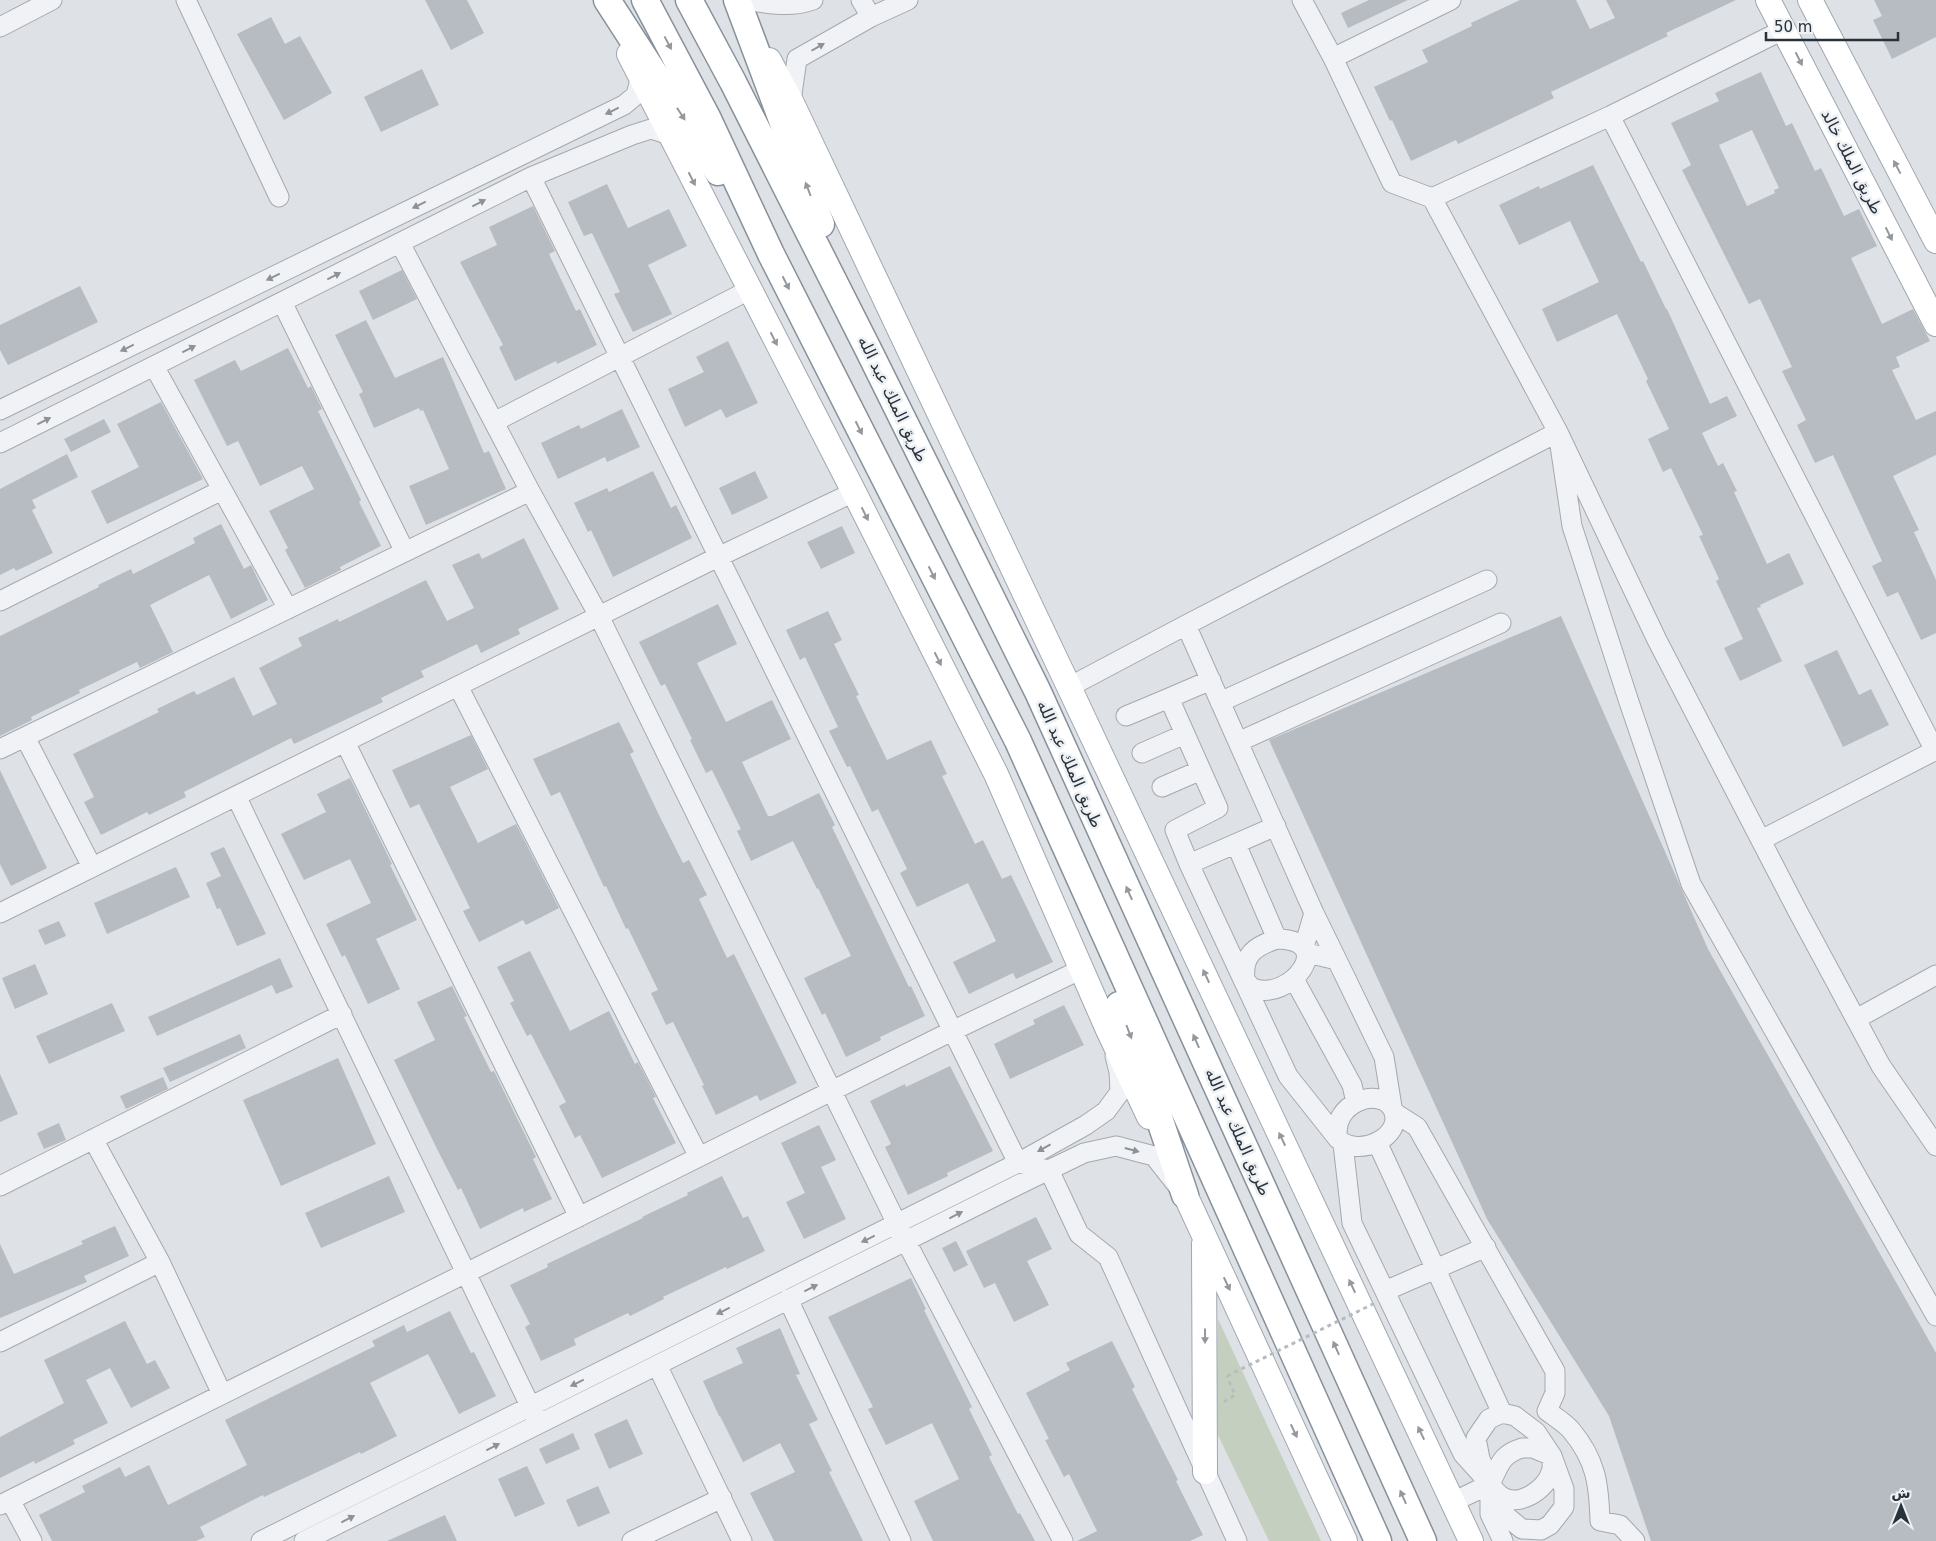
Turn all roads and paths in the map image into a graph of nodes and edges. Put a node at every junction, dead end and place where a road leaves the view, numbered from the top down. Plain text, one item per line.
1 (52, 0) edge
2 (186, 0) edge
3 (599, 0) edge
4 (607, 0) edge
5 (645, 0) edge
6 (689, 0) edge
7 (737, 0) edge
8 (746, 0) edge
9 (813, 0) edge
10 (861, 0) edge
11 (908, 0) edge
12 (1302, 0) edge
13 (1451, 0) edge
14 (1768, 0) edge
15 (1810, 0) edge
16 (871, 17) junction
17 (0, 27) edge
18 (1784, 30) junction
19 (1333, 58) junction
20 (641, 76) junction
21 (791, 101) junction
22 (1610, 116) junction
23 (670, 135) junction
24 (531, 177) junction
25 (279, 197) dead end
26 (1432, 198) junction
27 (1936, 241) edge
28 (400, 243) junction
29 (771, 254) junction
30 (749, 290) junction
31 (282, 302) junction
32 (1936, 324) edge
33 (868, 349) junction
34 (620, 357) junction
35 (154, 366) junction
36 (0, 410) edge
37 (494, 422) junction
38 (1558, 432) junction
39 (0, 443) edge
40 (222, 490) junction
41 (530, 491) junction
42 (854, 492) junction
43 (405, 552) junction
44 (718, 557) junction
45 (1487, 580) dead end
46 (0, 601) edge
47 (288, 609) junction
48 (599, 616) junction
49 (1501, 623) dead end
50 (1186, 625) junction
51 (1211, 680) junction
52 (458, 686) junction
53 (1069, 687) junction
54 (1169, 698) junction
55 (1220, 702) junction
56 (1126, 716) dead end
57 (1185, 734) junction
58 (25, 737) junction
59 (1018, 741) junction
60 (345, 742) junction
61 (1238, 742) junction
62 (0, 749) edge
63 (1936, 750) edge
64 (1142, 753) dead end
65 (1201, 770) junction
66 (1162, 787) dead end
67 (236, 796) junction
68 (1276, 826) junction
69 (1761, 840) junction
70 (1236, 844) junction
71 (1189, 864) junction
72 (92, 867) junction
73 (0, 913) edge
74 (1314, 913) junction
75 (1278, 939) junction
76 (1305, 950) junction
77 (1337, 960) junction
78 (1082, 969) junction
79 (1936, 975) edge
80 (1294, 979) junction
81 (1244, 980) junction
82 (342, 1014) junction
83 (1856, 1019) junction
84 (952, 1030) junction
85 (1108, 1030) junction
86 (831, 1091) junction
87 (1356, 1102) junction
88 (1393, 1110) junction
89 (94, 1139) junction
90 (1340, 1141) junction
91 (1377, 1142) junction
92 (1936, 1146) edge
93 (699, 1157) junction
94 (1018, 1163) junction
95 (1049, 1170) junction
96 (0, 1186) edge
97 (1185, 1195) junction
98 (579, 1217) junction
99 (901, 1233) junction
100 (1204, 1234) junction
101 (1486, 1247) junction
102 (160, 1262) junction
103 (1435, 1269) junction
104 (466, 1273) junction
105 (1381, 1297) junction
106 (788, 1300) junction
107 (1936, 1316) edge
108 (0, 1342) edge
109 (657, 1365) junction
110 (222, 1394) junction
111 (1235, 1395) dead end
112 (530, 1407) junction
113 (1502, 1413) junction
114 (539, 1424) junction
115 (1552, 1456) junction
116 (1205, 1472) junction
117 (1490, 1484) junction
118 (722, 1498) junction
119 (1453, 1502) junction
120 (5, 1503) edge
121 (1554, 1533) edge
122 (1230, 1539) edge
123 (32, 1541) edge
124 (261, 1541) edge
125 (304, 1541) edge
126 (632, 1541) edge
127 (742, 1541) edge
128 (901, 1541) edge
129 (1063, 1541) edge
130 (1344, 1541) edge
131 (1378, 1541) edge
132 (1423, 1541) edge
133 (1471, 1541) edge
134 (1503, 1541) edge
135 (1634, 1541) edge

1 - 17 street
2 - 25 street
3 - 20 main road
4 -> 29 highway
5 -> 29 highway
6 - 33 highway, طريق الملك عبد الله
7 - 21 main road, طريق الملك عبد الله
33 -> 7 highway
8 - 9 street
10 - 16 street
11 - 16 street
12 - 19 street
13 - 19 street
14 - 18 main road, طريق الملك خالد
27 -> 15 main road
21 -> 16 street
18 - 22 street
18 -> 32 main road, طريق الملك خالد
19 - 26 street
20 - 23 main road
20 -> 36 street
21 - 53 main road, طريق الملك عبد الله
22 - 26 street
22 - 63 street
23 - 24 street
23 -> 30 main road
28 -> 24 street
24 - 34 street
26 - 38 street
31 -> 28 street
28 - 37 street
29 -> 59 highway
30 - 34 street
30 -> 42 main road
35 -> 31 street
31 - 43 street
132 -> 33 highway, طريق الملك عبد الله
34 - 37 street
34 - 44 street
39 -> 35 street
35 - 40 street
37 - 41 street
38 - 50 street
38 - 69 street
38 - 107 street
40 - 46 street
40 - 47 street
41 - 43 street
41 - 48 street
42 - 44 street
42 -> 78 main road
43 - 47 street
44 - 48 street
44 - 84 street
45 - 55 street
47 - 58 street
48 - 52 street
48 - 86 street
49 - 61 street
50 - 51 street
50 - 53 street
51 - 54 street
51 - 55 street
52 - 60 street
52 - 93 street
119 -> 53 main road, طريق الملك عبد الله
54 - 56 street
54 - 57 street
55 - 61 street
57 - 64 street
57 - 65 street
58 - 62 street
58 - 72 street
59 -> 97 highway
59 - 131 highway
60 - 67 street
60 - 98 street
61 - 68 street
63 - 69 street
65 - 66 street
65 - 71 street
67 - 72 street
67 - 82 street
68 - 70 street
68 - 74 street
69 - 83 street
70 - 71 street
70 - 75 street
71 - 81 street
72 - 73 street
74 - 76 street
74 - 77 street
75 - 76 street
75 - 81 street
76 - 77 street
76 - 80 street
77 - 88 street
78 - 84 street
78 - 85 main road
79 - 83 street
80 - 81 street
80 - 87 street
81 - 90 street
82 - 89 street
82 - 104 street
83 - 92 street
84 - 86 street
84 - 94 street
85 -> 94 street
85 - 97 main road
86 - 93 street
86 - 99 street
87 - 88 street
87 - 90 street
88 - 91 street
88 - 101 street
89 - 96 street
89 - 102 street
90 - 91 street
90 - 105 street
91 - 103 street
93 - 98 street
94 - 95 street
94 - 99 street
95 -> 97 street
99 -> 95 street
95 - 116 street
97 - 100 main road
98 - 104 street
106 -> 99 street
99 -> 112 street
99 - 129 street
100 -> 116 main road
100 -> 130 main road
101 - 103 street
101 - 135 street
102 - 108 street
102 - 110 street
103 - 105 street
103 - 113 street
104 - 110 street
104 - 112 street
105 - 111 path, bridge
105 - 117 street
106 - 109 street
106 - 128 street
109 - 114 street
109 - 118 street
110 - 120 street
112 - 114 street
112 - 124 street
113 - 115 street
113 - 117 street
125 -> 114 street
115 - 117 street
115 - 117 street
115 - 121 street
116 - 122 street
117 - 119 street
117 - 121 street
117 - 134 street
118 - 126 street
118 - 127 street
119 - 133 main road, طريق الملك عبد الله
120 - 123 street

